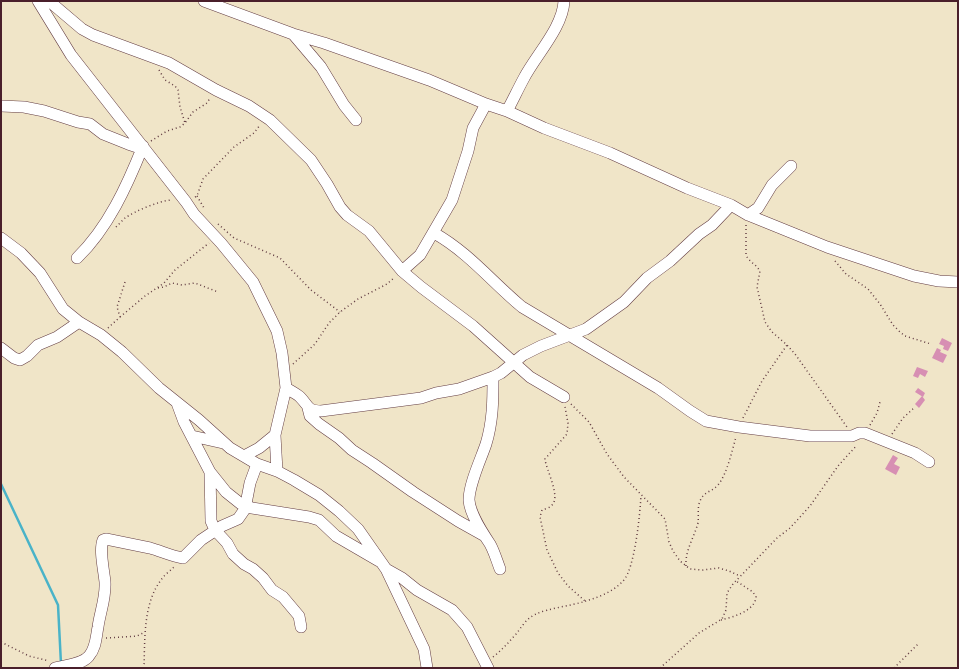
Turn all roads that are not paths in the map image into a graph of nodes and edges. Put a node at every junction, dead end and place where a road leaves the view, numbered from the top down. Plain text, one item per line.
1 (38, 1) edge
2 (49, 1) edge
3 (204, 1) edge
4 (564, 1) edge
5 (294, 34) junction
6 (486, 104) junction
7 (1, 106) edge
8 (507, 111) junction
9 (356, 120) dead end
10 (143, 146) junction
11 (791, 166) dead end
12 (731, 205) junction
13 (748, 215) junction
14 (434, 233) junction
15 (1, 238) edge
16 (77, 258) dead end
17 (402, 270) junction
18 (958, 282) edge
19 (79, 322) junction
20 (569, 335) junction
21 (1, 348) edge
22 (514, 362) junction
23 (493, 377) junction
24 (286, 384) junction
25 (564, 397) road end
26 (177, 403) junction
27 (308, 408) junction
28 (275, 435) junction
29 (192, 436) junction
30 (224, 443) junction
31 (244, 456) junction
32 (929, 462) dead end
33 (257, 464) junction
34 (277, 471) junction
35 (210, 472) junction
36 (245, 506) junction
37 (230, 522) junction
38 (215, 530) junction
39 (483, 535) junction
40 (227, 542) junction
41 (382, 565) junction
42 (500, 569) dead end
43 (301, 626) dead end
44 (486, 665) edge
45 (58, 667) edge
46 (427, 668) edge

1 - 10 street
2 - 17 street
3 - 5 street
4 - 8 street
5 - 6 street
5 - 9 street
6 - 8 street
6 - 14 street
7 - 10 street
8 - 12 street
10 - 16 street
10 - 24 street
11 - 13 street
12 - 13 street
12 - 20 street
13 - 18 street
14 - 17 street
14 - 20 street
15 - 19 street
17 - 22 street
19 - 21 street
19 - 26 street
20 - 22 street
20 - 32 street
22 - 23 street
22 - 25 street
23 - 27 street
23 - 39 street
24 - 27 street
24 - 28 street
26 - 29 street
26 - 30 street
27 - 39 street
28 - 31 street
28 - 34 street
29 - 30 street
29 - 35 street
30 - 31 street
31 - 33 street
33 - 34 street
33 - 36 street
34 - 41 street
35 - 36 street
35 - 38 street
36 - 37 street
36 - 41 street
37 - 38 street
37 - 40 street
38 - 40 street
38 - 45 street
39 - 42 street
40 - 43 street
41 - 44 street
41 - 46 street

